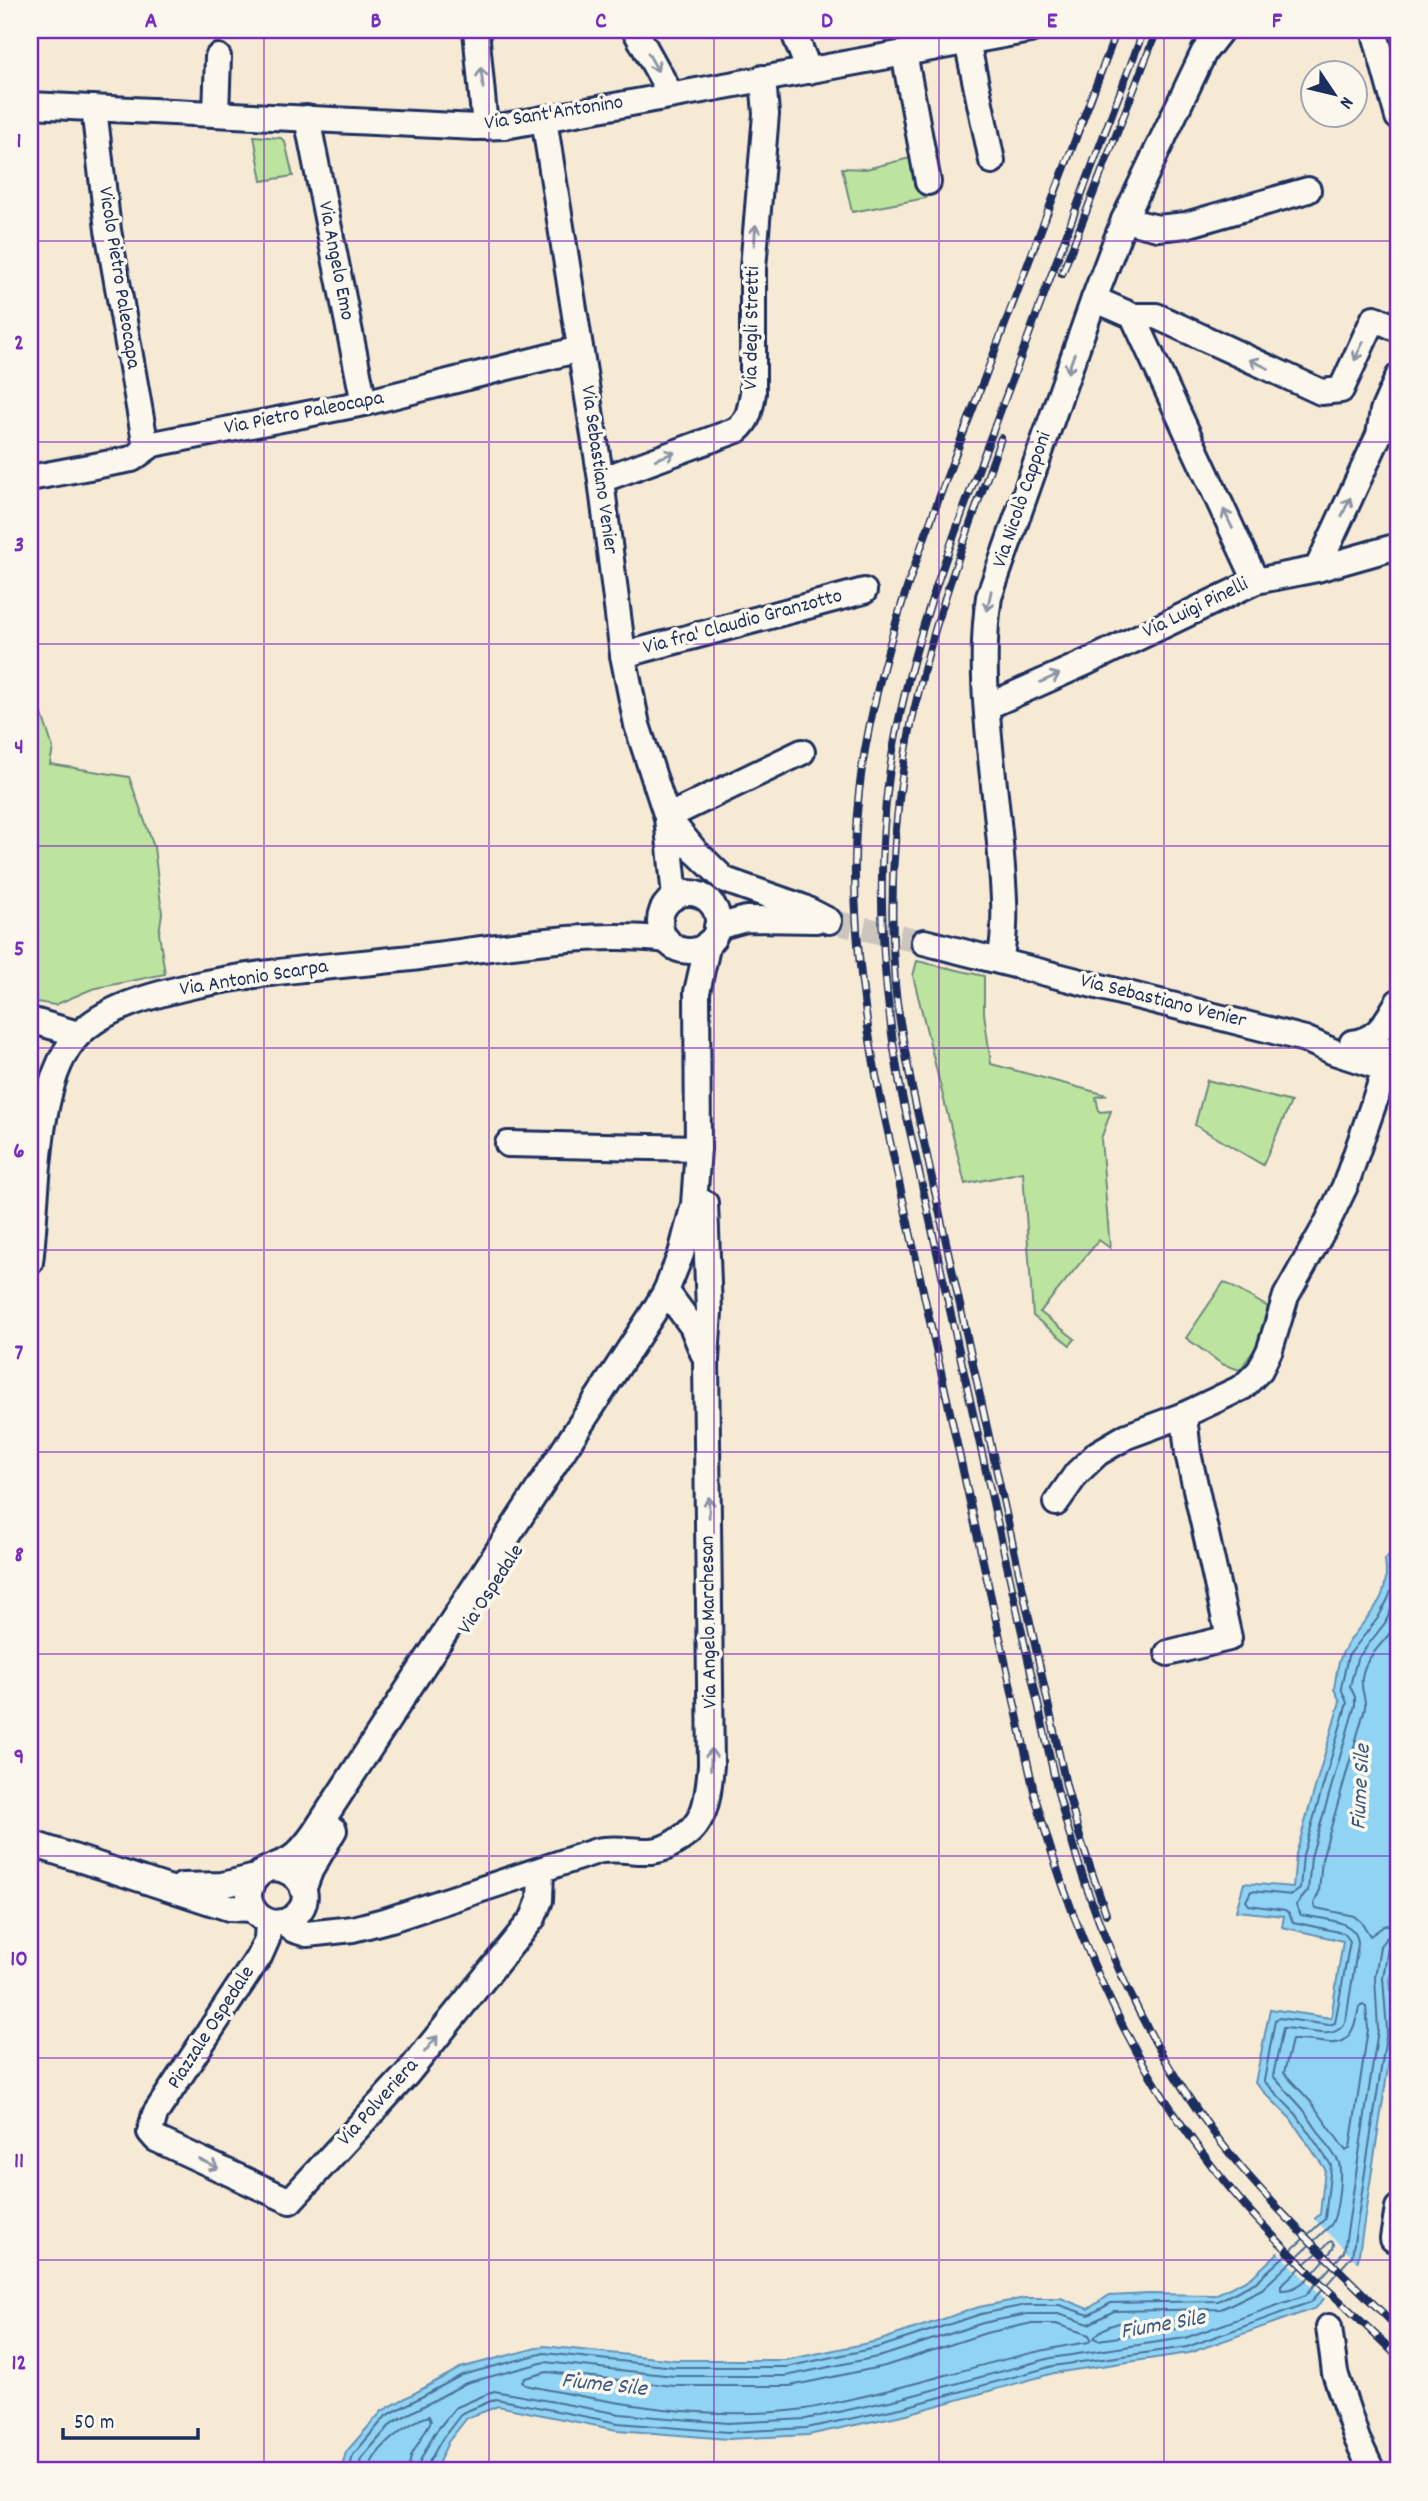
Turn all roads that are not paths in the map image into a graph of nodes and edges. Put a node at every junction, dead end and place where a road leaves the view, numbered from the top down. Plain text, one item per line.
1 (476, 30) edge
2 (635, 30) edge
3 (793, 30) edge
4 (1030, 30) edge
5 (1221, 30) edge
6 (1374, 30) edge
7 (968, 41) junction
8 (904, 53) junction
9 (218, 57) dead end
10 (809, 71) junction
11 (763, 78) junction
12 (671, 95) junction
13 (30, 105) edge
14 (94, 108) junction
15 (216, 113) junction
16 (1398, 117) edge
17 (307, 118) junction
18 (544, 119) junction
19 (485, 127) junction
20 (992, 161) dead end
21 (928, 182) dead end
22 (1307, 190) dead end
23 (1124, 220) junction
24 (1094, 299) junction
25 (1133, 316) junction
26 (1398, 329) edge
27 (580, 349) junction
28 (1398, 377) edge
29 (364, 403) junction
30 (146, 447) junction
31 (30, 478) edge
32 (601, 480) junction
33 (1398, 546) edge
34 (1317, 569) junction
35 (1256, 581) junction
36 (864, 592) dead end
37 (623, 655) junction
38 (988, 706) junction
39 (802, 752) dead end
40 (667, 817) junction
41 (707, 899) junction
42 (668, 905) junction
43 (829, 921) junction
44 (712, 935) junction
45 (592, 937) junction
46 (924, 942) tunnel mouth
47 (672, 944) junction
48 (1000, 961) junction
49 (697, 992) junction
50 (1398, 1002) edge
51 (30, 1020) edge
52 (78, 1034) junction
53 (1381, 1053) edge
54 (508, 1144) dead end
55 (698, 1148) junction
56 (705, 1203) junction
57 (30, 1262) edge
58 (673, 1301) junction
59 (708, 1306) junction
60 (706, 1360) junction
61 (1184, 1415) junction
62 (1056, 1503) dead end
63 (1168, 1653) dead end
64 (30, 1843) edge
65 (541, 1870) junction
66 (263, 1873) junction
67 (157, 1885) junction
68 (303, 1895) junction
69 (268, 1918) junction
70 (338, 1931) junction
71 (150, 2132) joint
72 (1398, 2208) edge
73 (1393, 2239) dead end
74 (1329, 2328) dead end
75 (1372, 2471) edge

19 -> 1 street
2 -> 12 street
3 - 10 street
4 - 7 street, Via Sant'Antonino
5 - 23 street
6 - 16 street
7 - 8 street, Via Sant'Antonino
7 - 20 street
8 - 10 street, Via Sant'Antonino
8 - 21 street
9 - 15 street
10 - 11 street, Via Sant'Antonino
11 - 12 street, Via Sant'Antonino
32 -> 11 street, Via degli Stretti
12 - 18 street, Via Sant'Antonino
13 - 14 street, Via Sant'Antonino
14 - 15 street, Via Sant'Antonino
14 - 30 street, Vicolo Pietro Paleocapa
15 - 17 street, Via Sant'Antonino
17 - 19 street, Via Sant'Antonino
17 - 29 street, Via Angelo Emo
18 - 19 street, Via Sant'Antonino
18 - 27 street, Via Sebastiano Venier
22 - 23 street
23 - 24 street
24 - 25 street
24 -> 38 street, Via Nicolò Capponi
26 -> 25 street
35 -> 25 street, Via Luigi Pinelli
27 - 29 street, Via Pietro Paleocapa
27 - 32 street, Via Sebastiano Venier
34 -> 28 street
29 - 30 street, Via Pietro Paleocapa
30 - 31 street, Via Pietro Paleocapa
32 - 37 street, Via Sebastiano Venier
33 - 34 street
34 - 35 street
38 -> 35 street, Via Luigi Pinelli
36 - 37 street, Via fra' Claudio Granzotto
37 - 40 street, Via Sebastiano Venier
38 - 48 street
39 - 40 street
40 - 41 street, Via Sebastiano Venier
40 - 42 street, Via Sebastiano Venier
40 - 43 street
41 - 42 street
41 - 43 street
41 - 44 street, Via Sebastiano Venier
42 - 45 street, Via Antonio Scarpa
42 - 47 street, Via Sebastiano Venier
43 - 44 street
44 - 47 street
44 - 49 street
45 - 47 street, Via Antonio Scarpa
45 - 52 street, Via Antonio Scarpa
46 - 48 street, Via Sebastiano Venier
47 - 49 street
48 - 53 street, Via Sebastiano Venier
49 - 55 street
50 - 53 street
51 - 52 street
52 - 57 street, Via Antonio Scarpa
53 - 61 street
54 - 55 street
55 - 56 street
55 - 58 street
56 - 58 street
56 - 59 street, Via Angelo Marchesan
58 - 59 street
58 - 60 street, Via Angelo Marchesan
58 - 66 street
58 - 68 street, Via Ospedale
59 - 60 street, Via Angelo Marchesan
65 -> 60 street, Via Angelo Marchesan
61 - 62 street
61 - 63 street
64 - 67 street
65 - 70 street
71 -> 65 street, Via Polveriera
66 - 67 street
66 - 68 street
66 - 69 street, Piazzale Ospedale
67 - 69 street
68 - 69 street, Piazzale Ospedale
68 - 70 street
69 - 70 street
69 - 71 street, Piazzale Ospedale
72 - 73 street
74 - 75 street

